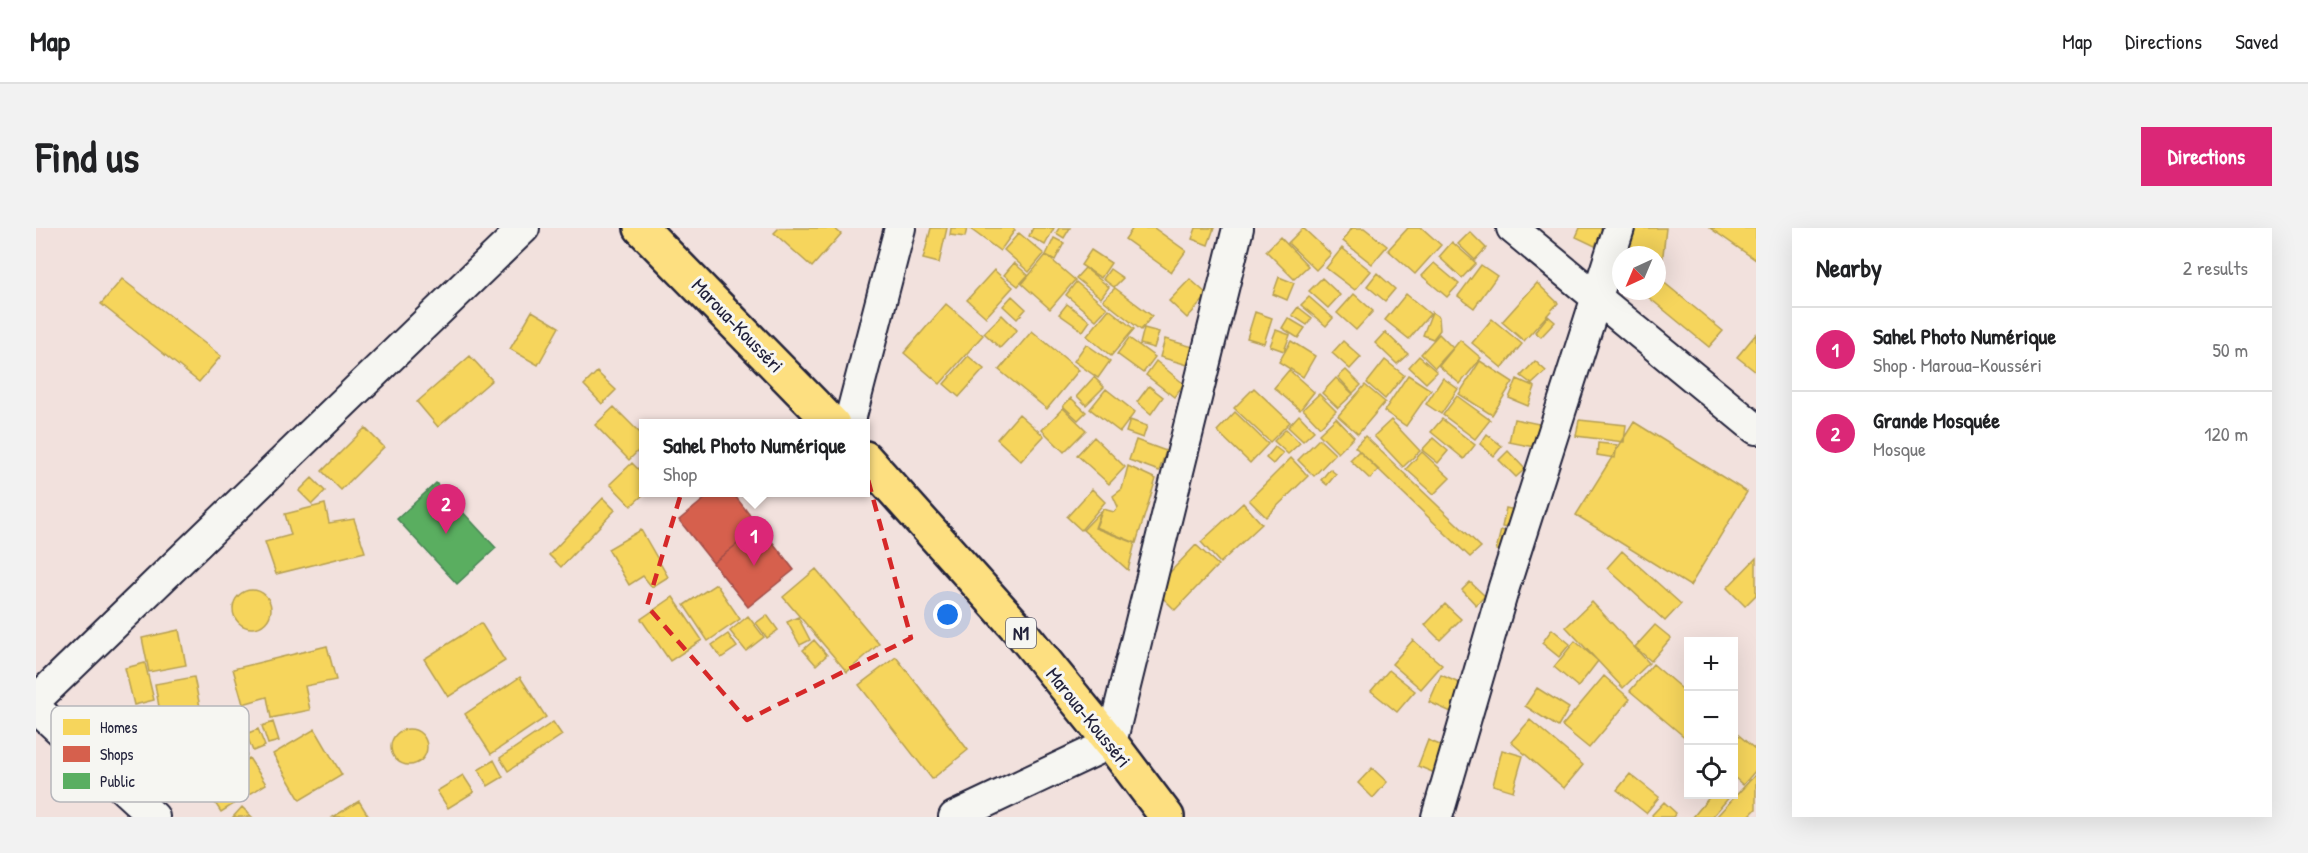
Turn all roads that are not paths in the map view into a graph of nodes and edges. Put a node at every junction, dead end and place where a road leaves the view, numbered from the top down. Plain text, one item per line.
1 (524, 228) edge
2 (641, 228) edge
3 (900, 228) edge
4 (1238, 228) edge
5 (1512, 228) edge
6 (1619, 228) edge
7 (1596, 297) junction
8 (829, 419) edge
9 (850, 419) edge
10 (1756, 429) edge
11 (870, 464) edge
12 (36, 700) edge
13 (36, 708) edge
14 (51, 722) edge
15 (1111, 743) junction
16 (138, 802) edge
17 (154, 817) edge
18 (954, 817) edge
19 (1167, 817) edge
20 (1437, 817) edge

1 - 12 street
2 - 8 highway, Maroua-Kousséri
3 - 9 street
4 - 15 street
5 - 7 street
6 - 7 street
7 - 10 street
7 - 20 street
11 - 15 highway, Maroua-Kousséri / N1
13 - 14 street
15 - 18 street
15 - 19 highway, Maroua-Kousséri / N1
16 - 17 street

